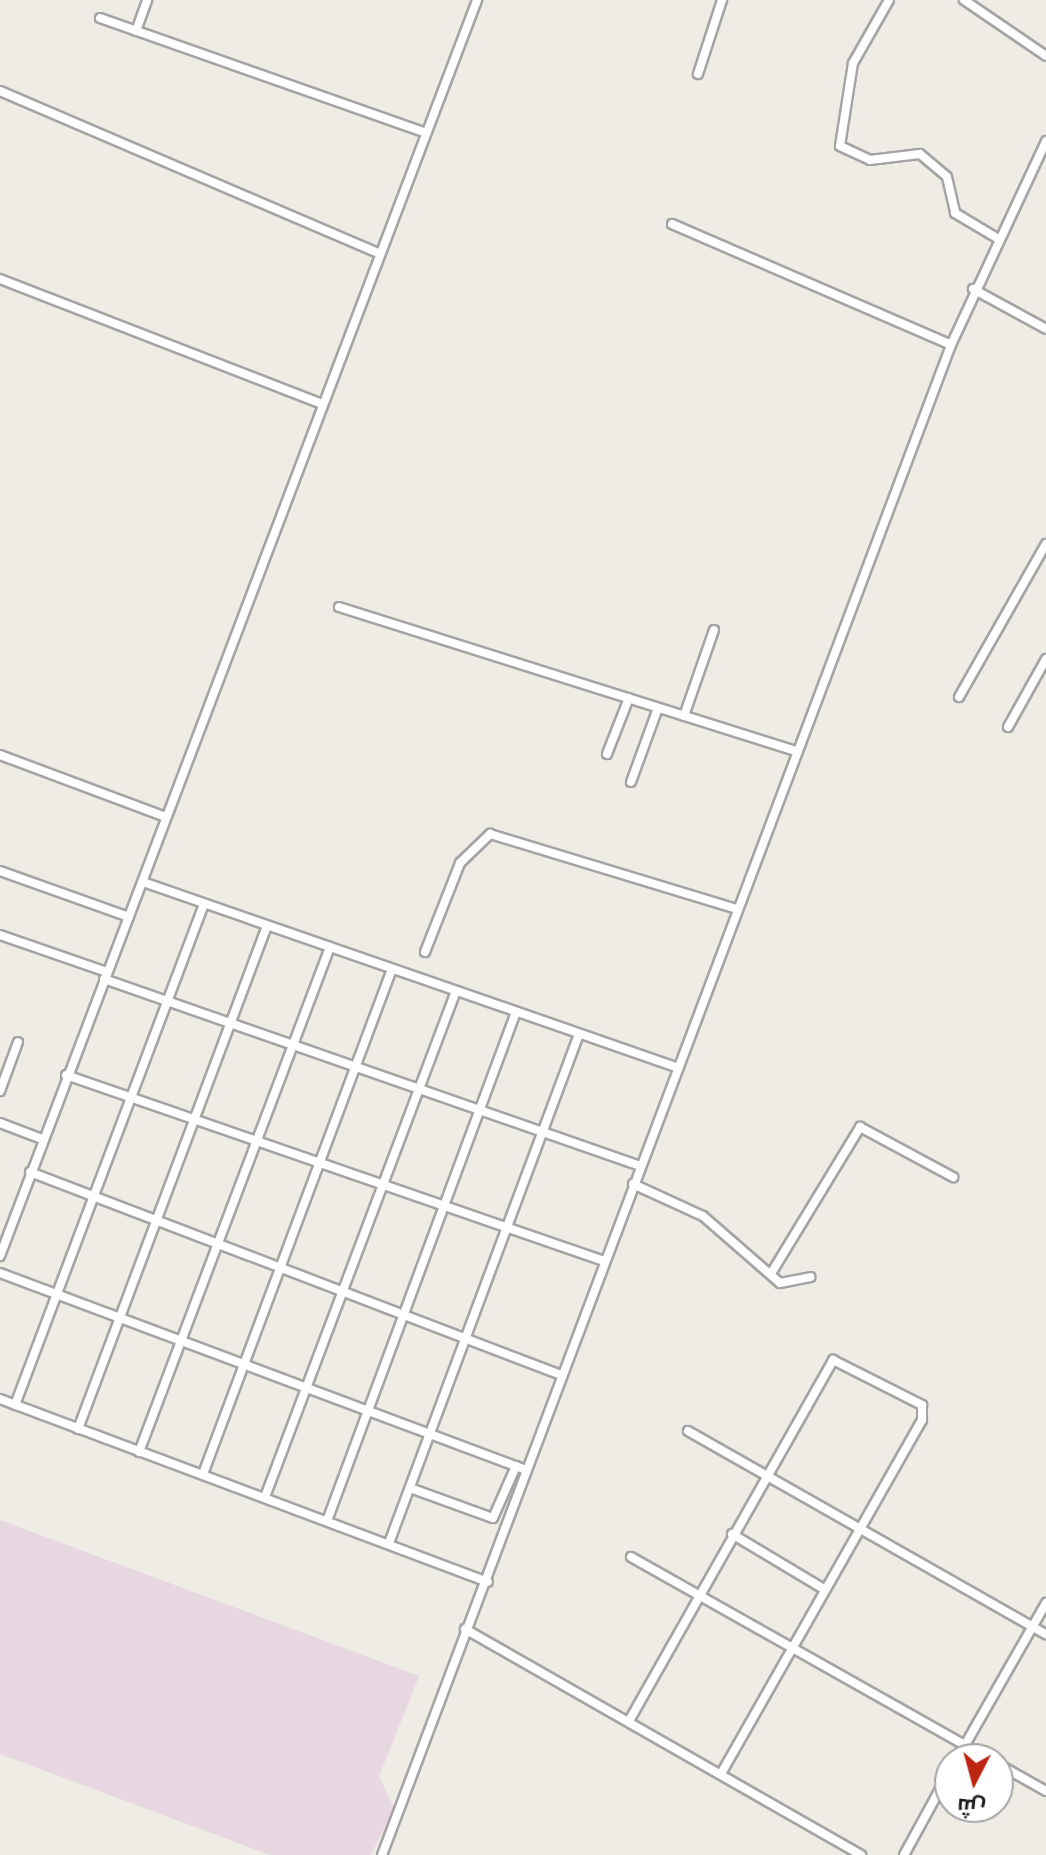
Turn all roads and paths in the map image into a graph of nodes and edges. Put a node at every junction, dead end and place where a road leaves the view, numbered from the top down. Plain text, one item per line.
1 (147, 0) edge
2 (477, 0) edge
3 (722, 0) edge
4 (889, 0) edge
5 (964, 0) edge
6 (100, 18) dead end
7 (136, 31) junction
8 (1046, 56) edge
9 (698, 74) dead end
10 (0, 91) edge
11 (426, 133) junction
12 (1046, 141) edge
13 (672, 224) dead end
14 (997, 238) junction
15 (380, 254) junction
16 (0, 279) edge
17 (973, 289) junction
18 (1046, 329) edge
19 (951, 345) junction
20 (322, 404) junction
21 (1044, 550) edge
22 (339, 607) dead end
23 (714, 630) dead end
24 (1046, 659) edge
25 (959, 697) dead end
26 (629, 698) junction
27 (658, 708) junction
28 (684, 716) junction
29 (1008, 727) dead end
30 (798, 752) junction
31 (607, 754) dead end
32 (0, 755) edge
33 (631, 782) dead end
34 (166, 817) junction
35 (0, 871) edge
36 (143, 882) junction
37 (204, 904) junction
38 (737, 909) junction
39 (129, 917) junction
40 (267, 926) junction
41 (0, 935) edge
42 (330, 947) junction
43 (425, 952) dead end
44 (392, 969) junction
45 (106, 975) junction
46 (456, 991) junction
47 (167, 1001) junction
48 (516, 1012) junction
49 (230, 1023) junction
50 (579, 1034) junction
51 (18, 1042) dead end
52 (293, 1045) junction
53 (355, 1066) junction
54 (676, 1067) junction
55 (66, 1075) junction
56 (419, 1089) junction
57 (0, 1091) edge
58 (131, 1098) junction
59 (480, 1110) junction
60 (194, 1120) junction
61 (0, 1123) edge
62 (545, 1133) junction
63 (42, 1139) junction
64 (256, 1142) junction
65 (319, 1163) junction
66 (640, 1166) junction
67 (30, 1172) junction
68 (953, 1177) dead end
69 (633, 1184) junction
70 (383, 1185) junction
71 (94, 1197) junction
72 (444, 1206) junction
73 (156, 1220) junction
74 (508, 1228) junction
75 (217, 1244) junction
76 (0, 1256) edge
77 (604, 1261) junction
78 (278, 1266) junction
79 (772, 1272) junction
80 (0, 1273) edge
81 (810, 1277) dead end
82 (343, 1289) junction
83 (57, 1294) junction
84 (402, 1312) junction
85 (120, 1318) junction
86 (467, 1337) junction
87 (181, 1341) junction
88 (243, 1364) junction
89 (561, 1375) junction
90 (306, 1387) junction
91 (0, 1399) edge
92 (15, 1405) junction
93 (368, 1411) junction
94 (78, 1429) junction
95 (688, 1431) dead end
96 (431, 1435) junction
97 (139, 1452) junction
98 (516, 1466) junction
99 (526, 1470) junction
100 (203, 1474) junction
101 (765, 1475) junction
102 (410, 1488) junction
103 (265, 1497) junction
104 (327, 1521) junction
105 (858, 1528) junction
106 (732, 1534) junction
107 (389, 1543) junction
108 (631, 1557) dead end
109 (488, 1582) junction
110 (824, 1589) junction
111 (698, 1595) junction
112 (1046, 1603) edge
113 (1033, 1626) junction
114 (465, 1629) junction
115 (1046, 1634) edge
116 (791, 1647) junction
117 (629, 1721) junction
118 (960, 1743) edge
119 (965, 1743) edge
120 (1014, 1773) edge
121 (721, 1774) junction
122 (1046, 1791) edge
123 (934, 1800) edge
124 (382, 1855) edge
125 (861, 1855) edge
126 (904, 1855) edge

1 - 7 street
2 - 11 street
3 - 9 street
4 - 14 street
5 - 8 street
6 - 7 street
7 - 11 street
10 - 15 street
11 - 15 street
12 - 14 street
13 - 19 street
14 - 17 street
15 - 20 street
16 - 20 street
17 - 18 street
17 - 19 street
19 - 30 street
20 - 34 street
21 - 25 street
22 - 26 street
23 - 28 street
24 - 29 street
26 - 27 street
26 - 31 street
27 - 28 street
27 - 33 street
28 - 30 street
30 - 38 street
32 - 34 street
34 - 36 street
35 - 39 street
36 - 37 street
36 - 39 street
37 - 40 street
37 - 47 street
38 - 43 street
38 - 54 street
39 - 45 street
40 - 42 street
40 - 49 street
41 - 45 street
42 - 44 street
42 - 52 street
44 - 46 street
44 - 53 street
45 - 47 street
45 - 55 street
46 - 48 street
46 - 56 street
47 - 49 street
47 - 58 street
48 - 50 street
48 - 59 street
49 - 52 street
49 - 60 street
50 - 54 street
50 - 62 street
51 - 57 street
52 - 53 street
52 - 64 street
53 - 56 street
53 - 65 street
54 - 66 street
55 - 58 street
55 - 63 street
56 - 59 street
56 - 70 street
58 - 60 street
58 - 71 street
59 - 62 street
59 - 72 street
60 - 64 street
60 - 73 street
61 - 63 street
62 - 66 street
62 - 74 street
63 - 67 street
64 - 65 street
64 - 75 street
65 - 70 street
65 - 78 street
66 - 69 street
67 - 71 street
67 - 76 street
68 - 79 street
69 - 77 street
69 - 79 street
70 - 72 street
70 - 82 street
71 - 73 street
71 - 83 street
72 - 74 street
72 - 84 street
73 - 75 street
73 - 85 street
74 - 77 street
74 - 86 street
75 - 78 street
75 - 87 street
77 - 89 street
78 - 82 street
78 - 88 street
79 - 81 street
80 - 83 street
82 - 84 street
82 - 90 street
83 - 85 street
83 - 92 street
84 - 86 street
84 - 93 street
85 - 87 street
85 - 94 street
86 - 89 street
86 - 96 street
87 - 88 street
87 - 97 street
88 - 90 street
88 - 100 street
89 - 99 street
90 - 93 street
90 - 103 street
91 - 92 street
92 - 94 street
93 - 96 street
93 - 104 street
94 - 97 street
95 - 101 street
96 - 98 street
96 - 102 street
97 - 100 street
98 - 99 street
98 - 102 street
99 - 109 street
100 - 103 street
101 - 105 street
101 - 105 street
101 - 106 street
102 - 107 street
103 - 104 street
104 - 107 street
105 - 110 street
105 - 113 street
106 - 110 street
106 - 111 street
107 - 109 street
108 - 111 street
109 - 114 street
110 - 116 street
111 - 116 street
111 - 117 street
112 - 113 street
113 - 115 street
113 - 119 street
114 - 117 street
114 - 124 street
116 - 118 street
116 - 121 street
117 - 121 street
120 - 122 street
121 - 125 street
123 - 126 street

